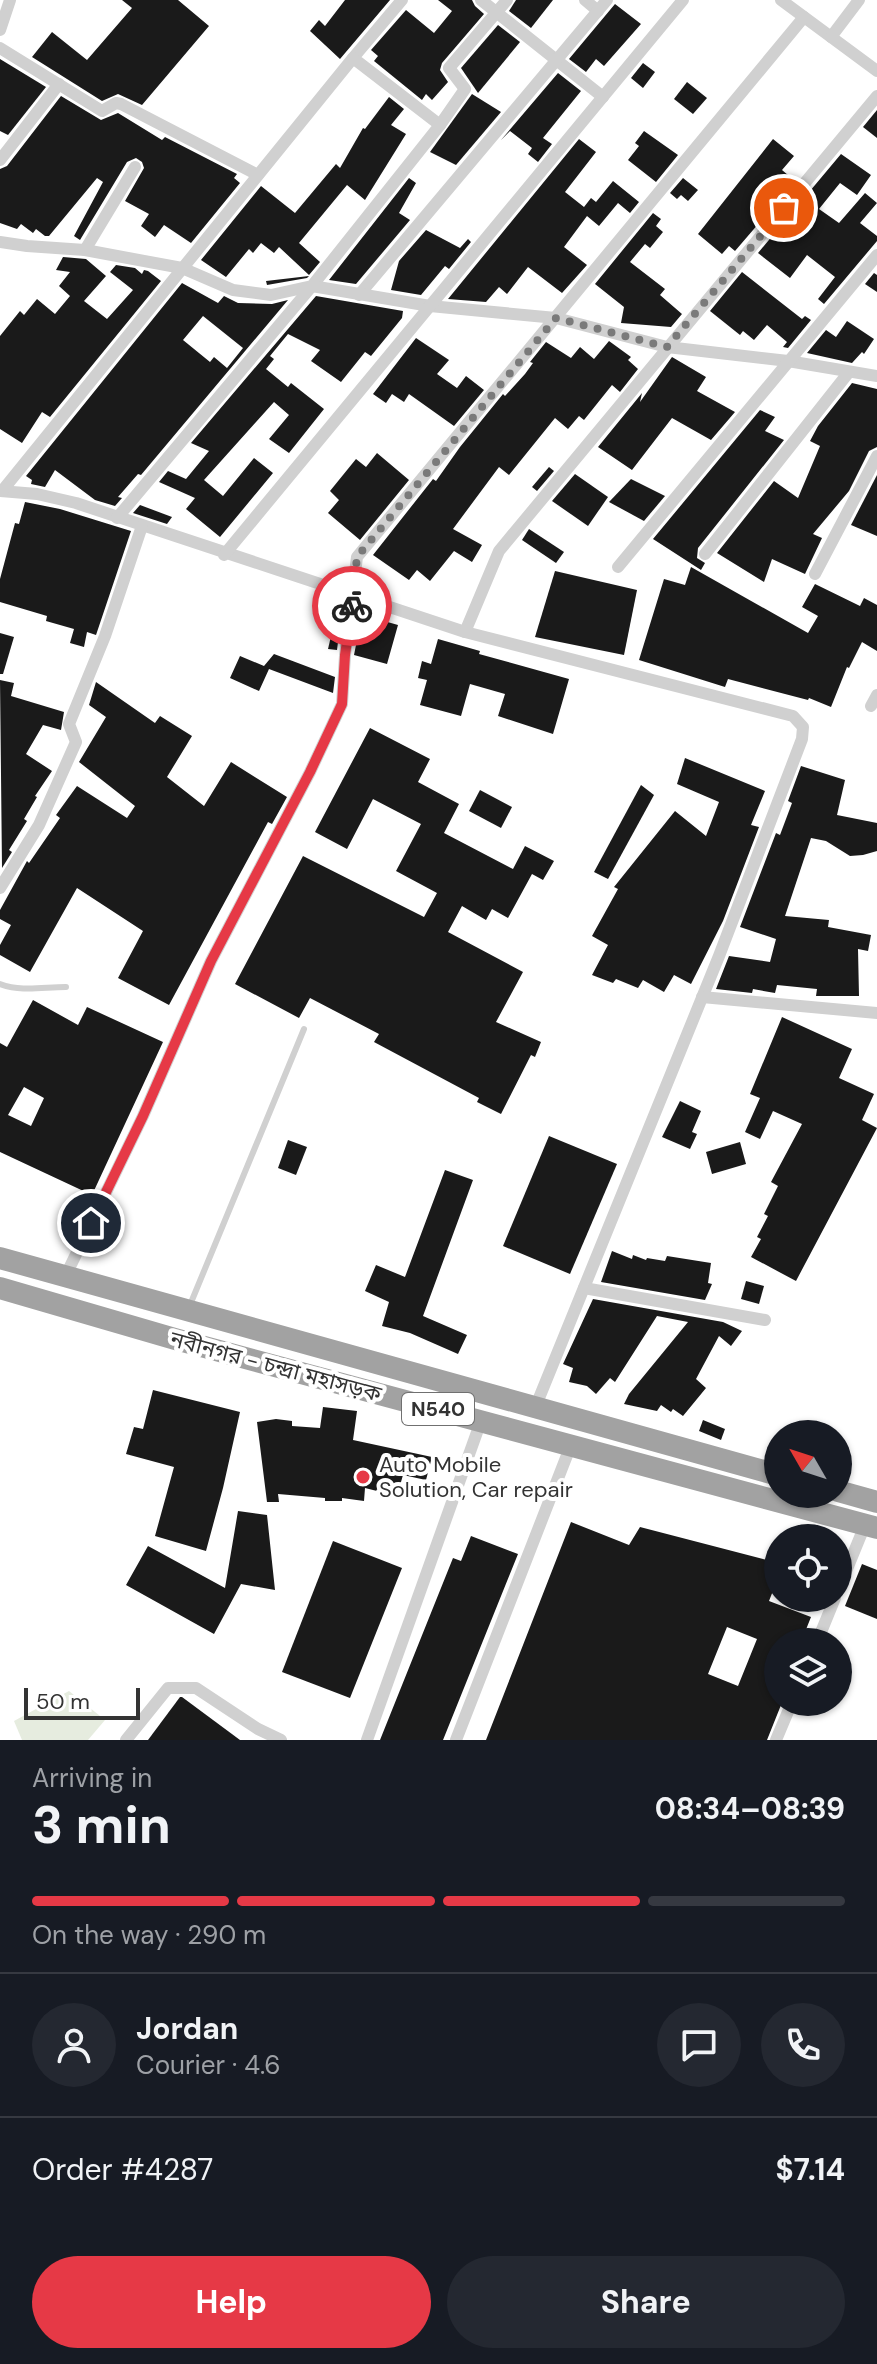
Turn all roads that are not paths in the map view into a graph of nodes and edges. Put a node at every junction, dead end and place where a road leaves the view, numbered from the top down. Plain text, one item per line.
1 (10, 0) edge
2 (402, 0) edge
3 (481, 0) edge
4 (507, 0) edge
5 (585, 0) edge
6 (607, 0) edge
7 (683, 0) edge
8 (781, 0) edge
9 (859, 0) edge
10 (598, 11) junction
11 (496, 12) junction
12 (804, 17) junction
13 (0, 30) edge
14 (831, 37) junction
15 (0, 48) edge
16 (353, 58) junction
17 (556, 60) junction
18 (877, 71) edge
19 (59, 84) junction
20 (877, 96) edge
21 (603, 97) junction
22 (440, 125) junction
23 (0, 160) edge
24 (135, 167) dead end
25 (258, 175) junction
26 (0, 242) edge
27 (85, 250) junction
28 (877, 255) edge
29 (182, 268) junction
30 (312, 286) junction
31 (359, 295) junction
32 (430, 306) junction
33 (556, 318) junction
34 (667, 347) junction
35 (788, 361) junction
36 (849, 372) junction
37 (877, 376) edge
38 (877, 456) edge
39 (1, 491) edge
40 (117, 518) junction
41 (142, 526) junction
42 (705, 554) dead end
43 (224, 555) junction
44 (618, 567) dead end
45 (815, 574) dead end
46 (353, 597) junction
47 (465, 632) junction
48 (0, 888) edge
49 (0, 984) edge
50 (66, 987) dead end
51 (702, 997) junction
52 (877, 1013) edge
53 (304, 1029) dead end
54 (0, 1258) edge
55 (65, 1277) junction
56 (0, 1288) edge
57 (584, 1288) junction
58 (187, 1312) junction
59 (765, 1320) dead end
60 (535, 1408) junction
61 (481, 1421) junction
62 (571, 1445) junction
63 (764, 1471) edge
64 (852, 1495) edge
65 (877, 1502) edge
66 (871, 1527) edge
67 (852, 1564) edge
68 (786, 1716) edge
69 (126, 1740) edge
70 (281, 1740) edge
71 (367, 1740) edge
72 (456, 1740) edge
73 (776, 1740) edge

1 - 13 street
2 - 16 street
3 - 11 street
4 - 11 street
5 - 10 street
6 - 10 street
7 - 21 street
8 - 12 street
9 - 14 street
10 - 17 street
11 - 17 street
11 - 22 street
12 - 14 street
12 - 33 street
14 - 18 street
15 - 19 street
16 - 22 street
16 - 25 street
17 - 21 street
17 - 31 street
19 - 23 street
19 - 25 street
20 - 34 street
21 - 32 street
22 - 30 street
24 - 27 street
25 - 29 street
26 - 27 street
27 - 29 street
28 - 35 street
29 - 30 street
29 - 39 street
30 - 31 street
30 - 40 street
31 - 32 street
32 - 33 street
32 - 43 street
33 - 34 street
33 - 46 street
34 - 35 street
34 - 47 street
35 - 36 street
35 - 44 street
36 - 37 street
36 - 42 street
38 - 45 street
39 - 40 street
40 - 41 street
41 - 43 street
41 - 48 street
43 - 46 street
46 - 47 street
46 - 55 street
47 - 51 street
49 - 50 lane
51 - 52 street
51 - 57 street
53 - 58 lane
54 - 55 highway, নবীনগর - চন্দ্রা মহাসড়ক / N540
55 - 58 highway, নবীনগর - চন্দ্রা মহাসড়ক / N540
56 - 61 highway, নবীনগর - চন্দ্রা মহাসড়ক / N540
57 - 59 street
57 - 60 street
58 - 60 highway, নবীনগর - চন্দ্রা মহাসড়ক / N540
60 - 63 highway, নবীনগর - চন্দ্রা মহাসড়ক / N540
61 - 62 highway, নবীনগর - চন্দ্রা মহাসড়ক / N540
61 - 71 street
62 - 66 highway, নবীনগর - চন্দ্রা মহাসড়ক / N540
62 - 72 street
64 - 65 highway
66 - 67 street
68 - 73 street
69 - 70 street

